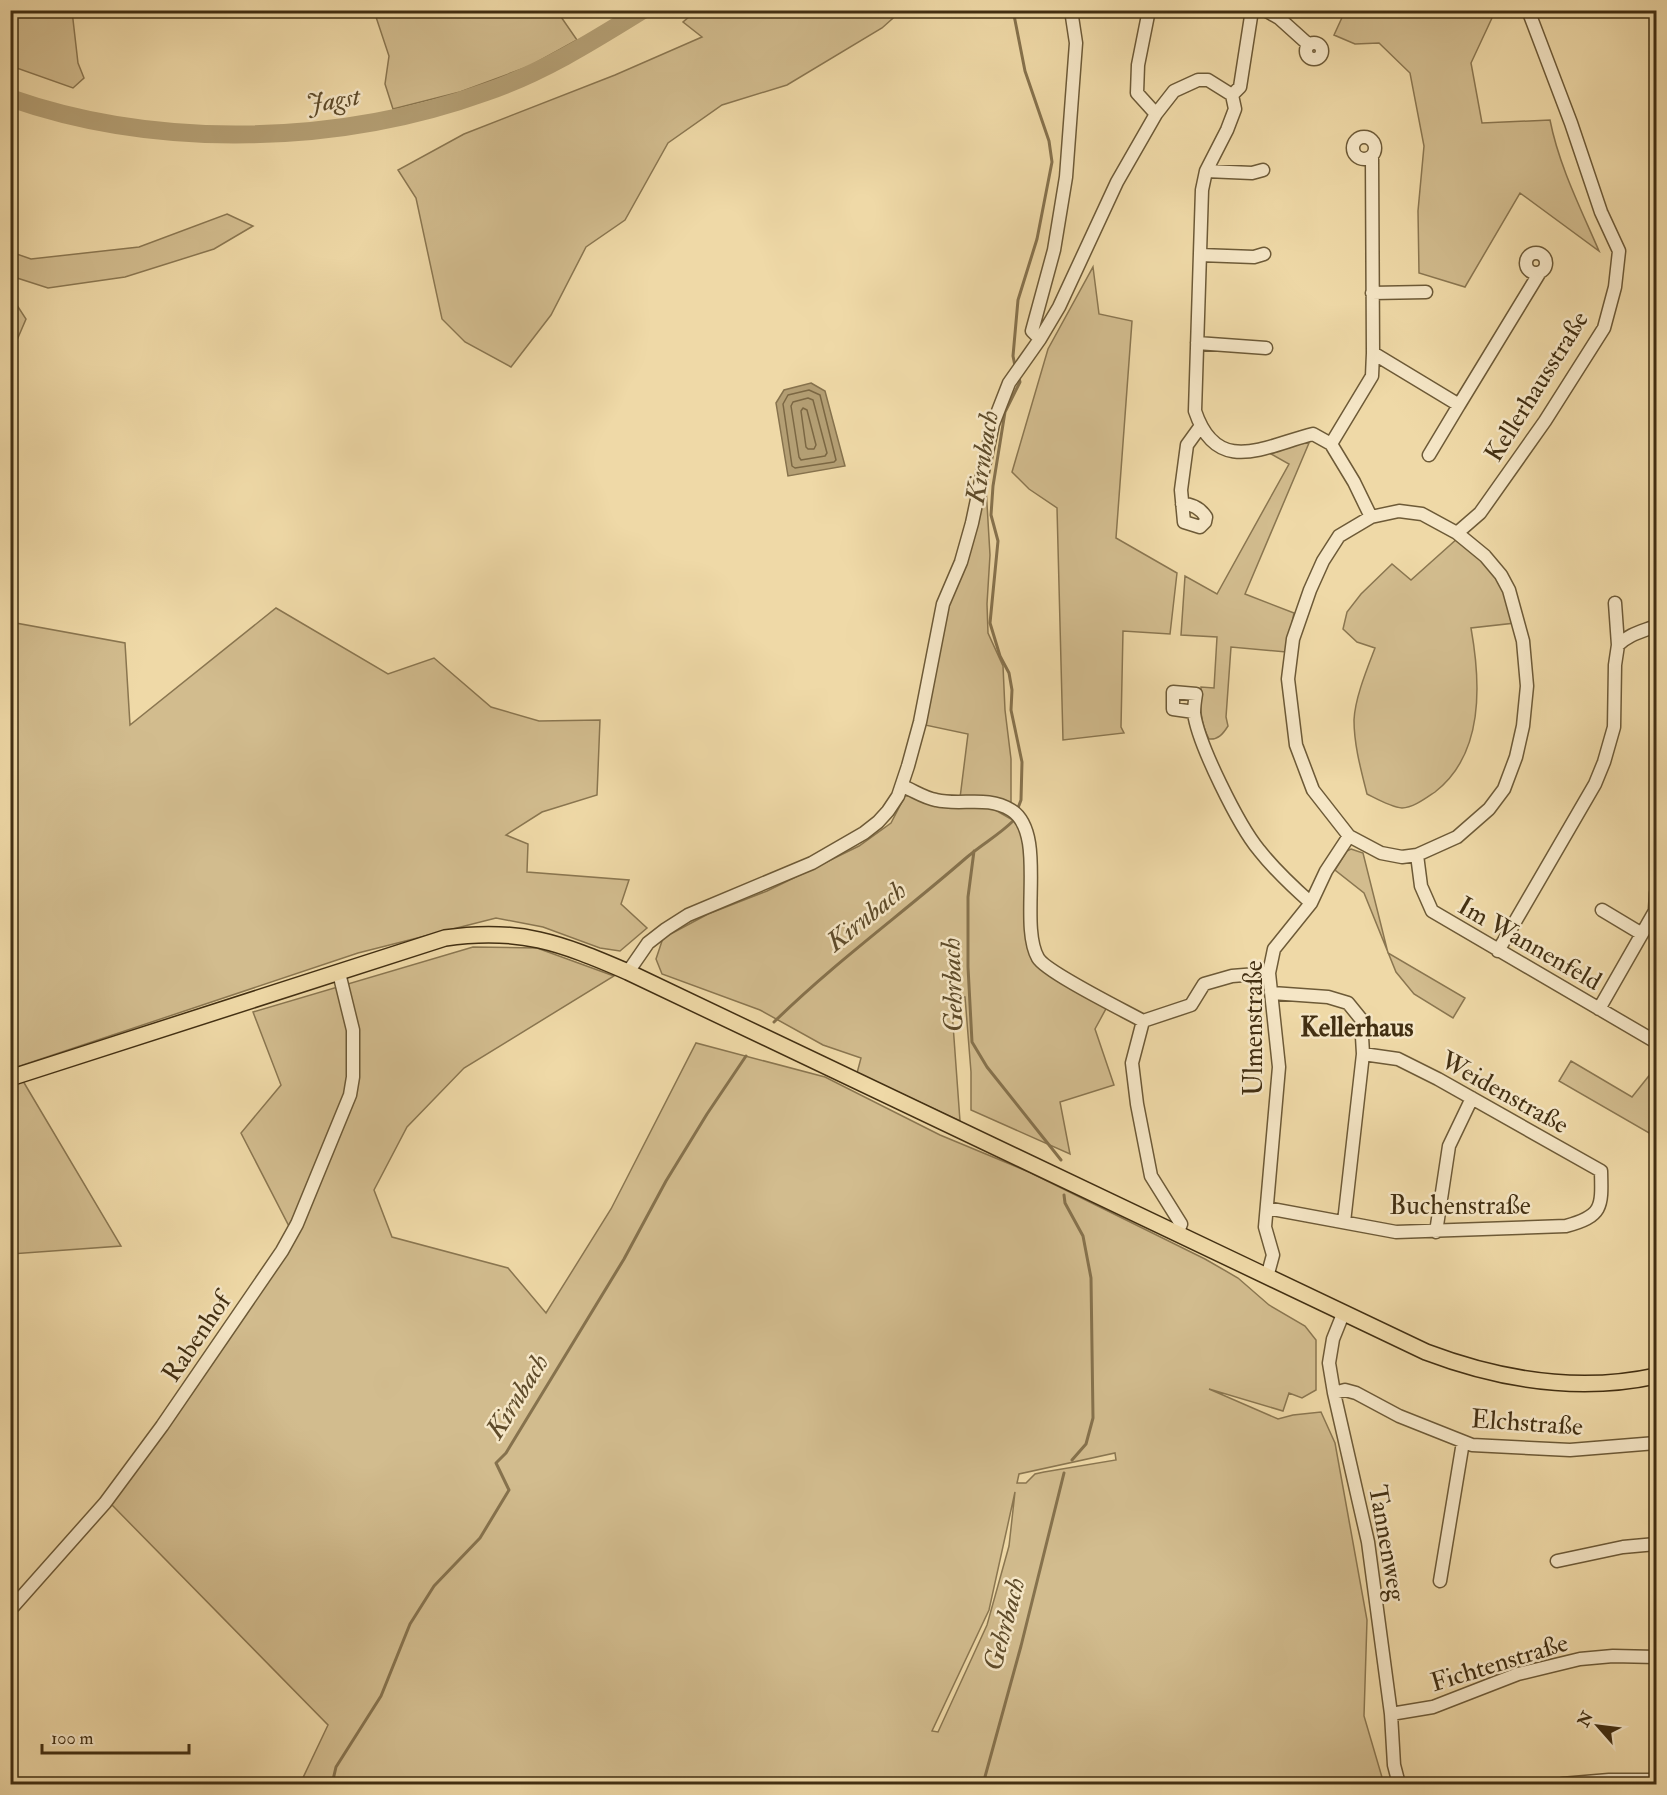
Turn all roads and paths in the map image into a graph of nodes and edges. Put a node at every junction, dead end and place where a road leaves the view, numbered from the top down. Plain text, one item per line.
1 (1071, 10) edge
2 (1149, 10) edge
3 (1252, 10) edge
4 (1265, 10) edge
5 (1528, 10) edge
6 (1309, 45) dead end
7 (1232, 95) junction
8 (1156, 114) junction
9 (1372, 157) dead end
10 (1263, 170) dead end
11 (1206, 171) junction
12 (1264, 254) dead end
13 (1200, 255) junction
14 (1540, 272) dead end
15 (1426, 292) dead end
16 (1372, 293) junction
17 (1040, 339) junction
18 (1197, 343) junction
19 (1266, 348) dead end
20 (1373, 353) junction
21 (1459, 405) junction
22 (1200, 427) junction
23 (1331, 444) junction
24 (1429, 455) dead end
25 (1182, 504) dead end
26 (1371, 517) junction
27 (1457, 533) junction
28 (1615, 603) dead end
29 (1656, 629) edge
30 (1618, 645) junction
31 (1194, 712) dead end
32 (902, 786) junction
33 (1349, 836) junction
34 (1417, 855) junction
35 (1656, 893) edge
36 (1311, 903) junction
37 (1602, 910) dead end
38 (1642, 934) junction
39 (1498, 951) junction
40 (628, 972) junction
41 (339, 973) junction
42 (1269, 973) junction
43 (1272, 993) junction
44 (1599, 1009) junction
45 (1143, 1021) junction
46 (1656, 1042) edge
47 (1363, 1054) junction
48 (10, 1078) edge
49 (1472, 1098) junction
50 (1602, 1194) joint
51 (1267, 1208) junction
52 (1344, 1222) junction
53 (1436, 1232) junction
54 (1178, 1234) junction
55 (1267, 1277) junction
56 (1343, 1314) junction
57 (1656, 1376) edge
58 (1334, 1393) junction
59 (1463, 1442) junction
60 (1656, 1443) edge
61 (1656, 1544) edge
62 (1557, 1561) dead end
63 (1440, 1581) dead end
64 (10, 1610) edge
65 (1656, 1657) edge
66 (1391, 1714) junction
67 (1656, 1780) edge
68 (1399, 1785) edge
69 (1562, 1785) edge

1 - 17 street
2 - 8 street
3 - 7 street
4 - 6 street
5 - 27 street, Kellerhausstraße
7 - 8 street
7 - 11 street
8 - 17 street
9 - 16 street
10 - 11 street
11 - 13 street
12 - 13 street
13 - 18 street
14 - 21 street
15 - 16 street
16 - 20 street
17 - 32 street
18 - 19 street
18 - 22 street
20 - 21 street
20 - 23 street
21 - 24 street
22 - 23 street
22 - 25 street
23 - 26 street
26 - 27 street
26 - 33 street
27 - 34 street
28 - 30 street
29 - 30 street
30 - 39 street
31 - 36 street
32 - 40 street
32 - 45 street
33 - 34 street
33 - 36 street, Ulmenstraße
34 - 39 street, Im Wannenfeld
35 - 38 street
36 - 42 street, Ulmenstraße
37 - 38 street
38 - 44 street
39 - 44 street, Im Wannenfeld
40 - 41 main road
40 - 54 main road
41 - 48 main road
41 - 64 street, Rabenhof
42 - 43 street, Ulmenstraße
42 - 45 street
43 - 47 street
43 - 51 street, Ulmenstraße
44 - 46 street, Im Wannenfeld
45 - 54 street
47 - 49 street, Weidenstraße
47 - 52 street
49 - 50 street, Weidenstraße
49 - 53 street
50 - 53 street, Buchenstraße
51 - 52 street, Buchenstraße
51 - 55 street, Ulmenstraße
52 - 53 street, Buchenstraße
54 - 55 main road
55 - 56 main road
56 - 57 main road
56 - 58 street, Tannenweg
58 - 59 street, Elchstraße
58 - 66 street, Tannenweg
59 - 60 street, Elchstraße
59 - 63 street
61 - 62 street
65 - 66 street, Fichtenstraße
66 - 68 street, Tannenweg
67 - 69 street

